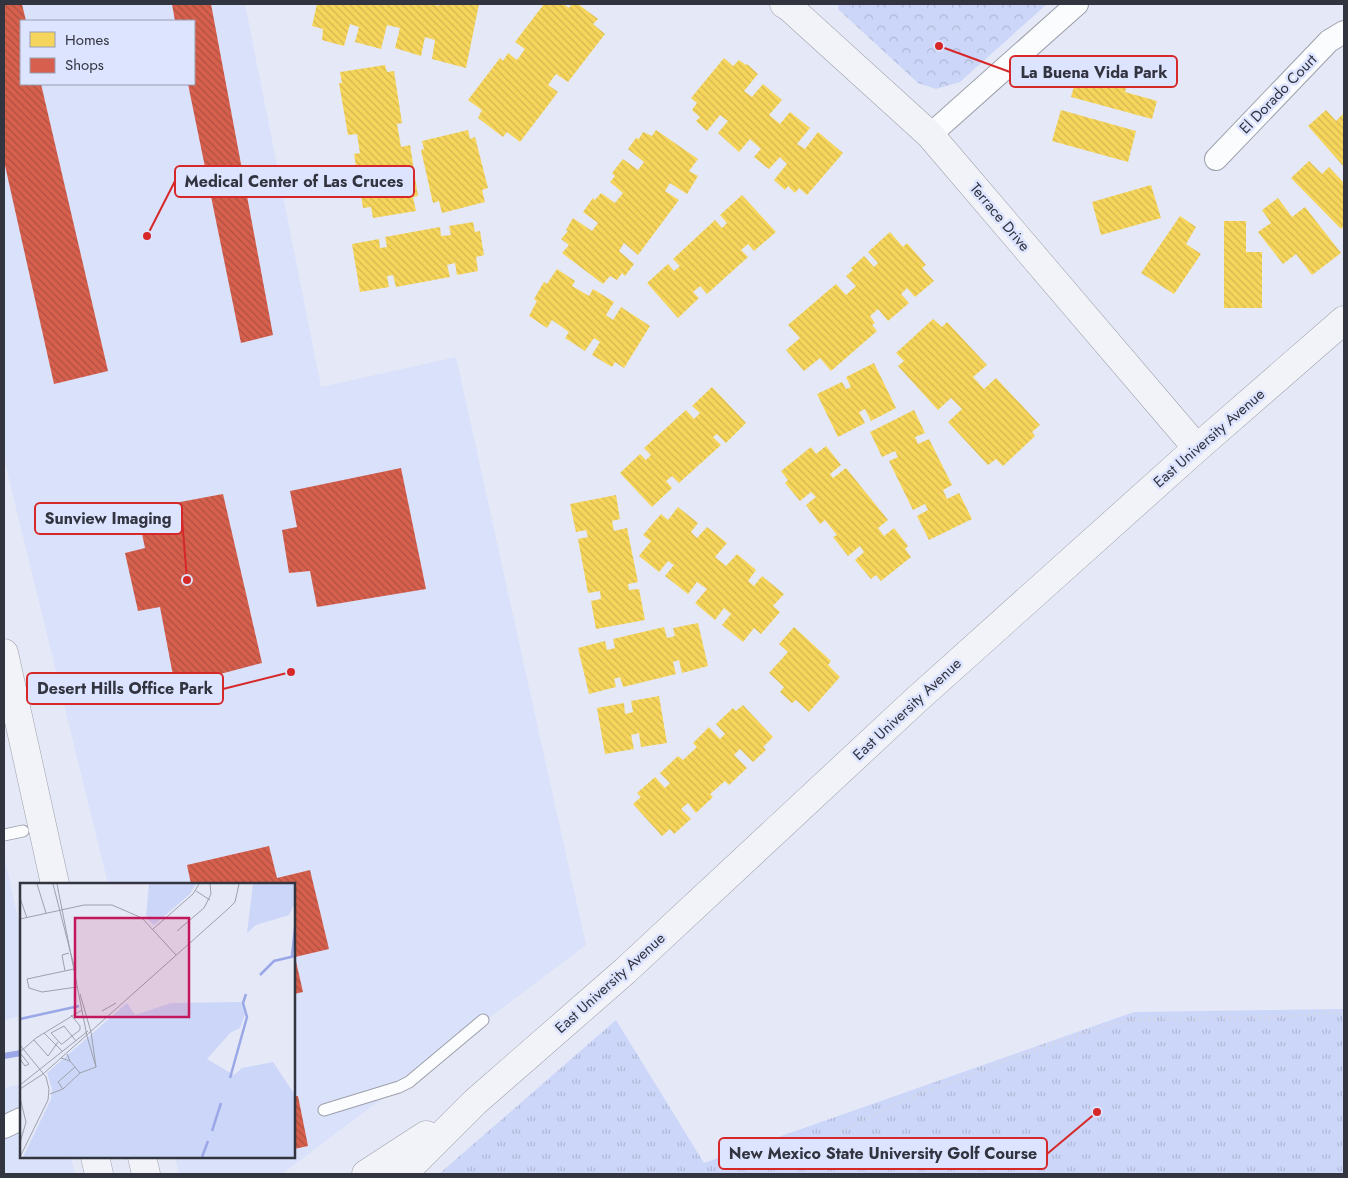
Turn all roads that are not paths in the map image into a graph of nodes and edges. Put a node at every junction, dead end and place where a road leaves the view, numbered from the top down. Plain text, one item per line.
1 (784, 4) edge
2 (1077, 4) edge
3 (1344, 32) edge
4 (930, 135) junction
5 (1216, 159) dead end
6 (1344, 320) edge
7 (1197, 448) junction
8 (4, 653) edge
9 (23, 830) dead end
10 (4, 835) edge
11 (55, 883) edge
12 (483, 1020) dead end
13 (475, 1102) junction
14 (324, 1110) dead end
15 (20, 1119) edge
16 (4, 1127) edge
17 (95, 1158) edge
18 (142, 1158) edge
19 (99, 1174) edge
20 (146, 1174) edge
21 (366, 1174) edge
22 (403, 1174) edge

1 - 4 main road, Terrace Drive
2 - 4 street
3 - 5 street, El Dorado Court
4 - 7 main road, Terrace Drive
6 - 7 main road, East University Avenue
7 - 13 main road, East University Avenue
8 - 11 main road
9 - 10 lane
12 - 14 lane
13 - 21 main road, East University Avenue
13 - 22 main road, East University Avenue
15 - 16 street
17 - 19 main road
18 - 20 main road

